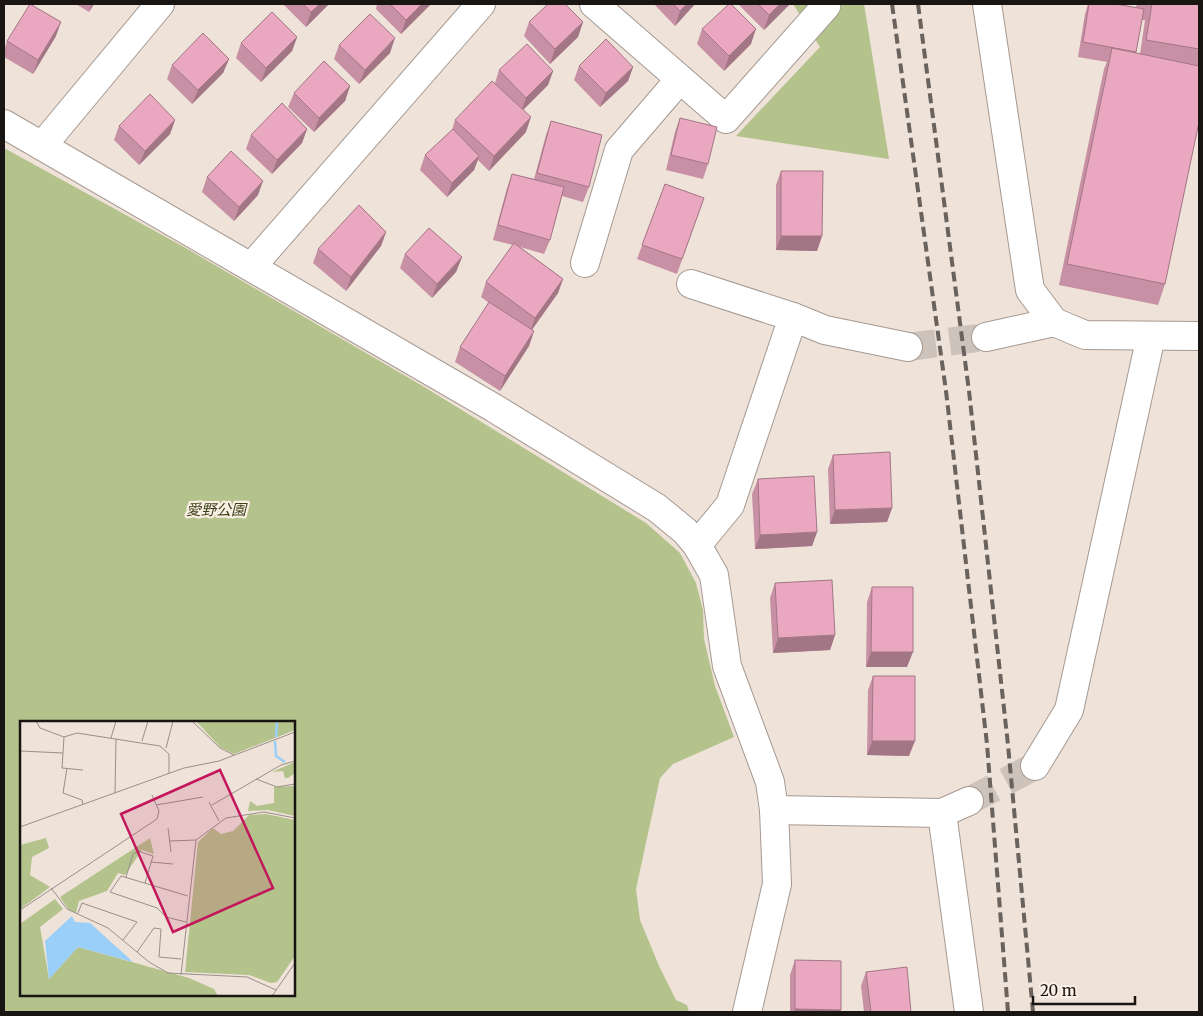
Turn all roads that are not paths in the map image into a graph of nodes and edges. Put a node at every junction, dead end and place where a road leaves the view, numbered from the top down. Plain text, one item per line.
1 (160, 4) edge
2 (481, 4) edge
3 (594, 4) edge
4 (826, 4) edge
5 (987, 4) edge
6 (680, 79) junction
7 (4, 124) edge
8 (42, 146) junction
9 (585, 263) dead end
10 (252, 266) junction
11 (691, 284) dead end
12 (793, 316) junction
13 (1054, 322) junction
14 (1151, 336) junction
15 (1199, 336) edge
16 (986, 337) tunnel mouth
17 (908, 347) tunnel mouth
18 (697, 545) junction
19 (1035, 766) tunnel mouth
20 (969, 801) tunnel mouth
21 (774, 810) junction
22 (942, 813) junction
23 (747, 1012) edge
24 (968, 1012) edge

1 - 8 street
2 - 10 street
3 - 6 street
4 - 6 street
5 - 13 street
6 - 9 street
7 - 8 street
8 - 10 street
10 - 18 street
11 - 12 street
12 - 17 street
12 - 18 street
13 - 14 street
13 - 16 street
14 - 15 street
14 - 19 street
18 - 21 street
20 - 22 street
21 - 22 street
21 - 23 street
22 - 24 street

